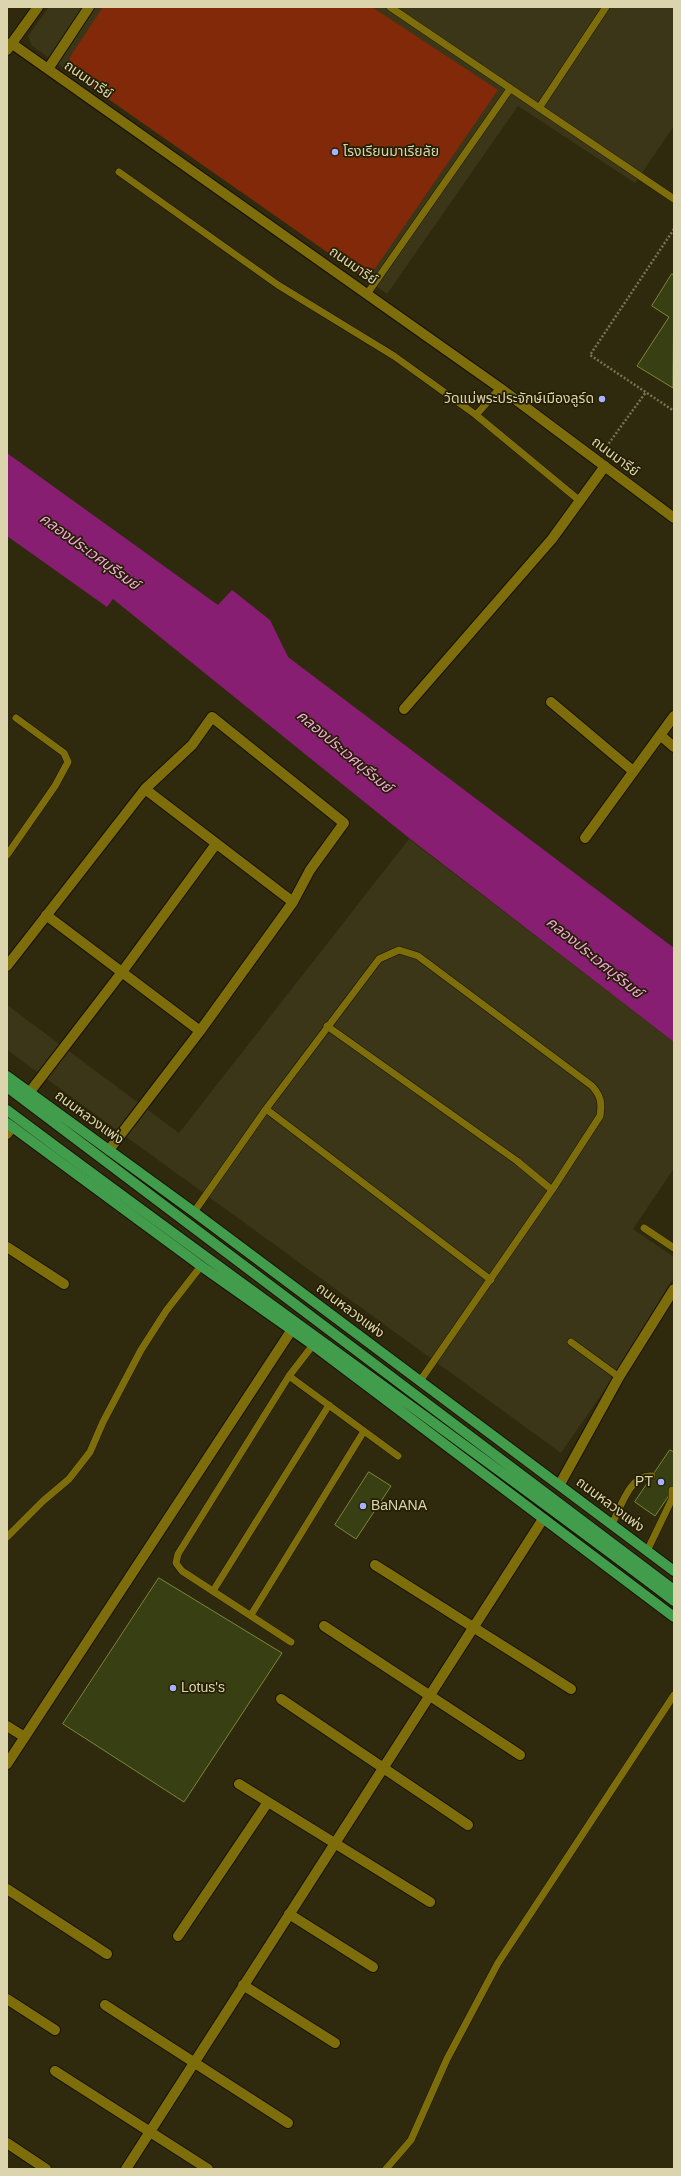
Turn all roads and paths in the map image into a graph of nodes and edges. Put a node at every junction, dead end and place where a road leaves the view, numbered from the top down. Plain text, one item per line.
1 (38, 7) edge
2 (89, 7) edge
3 (390, 7) edge
4 (606, 7) edge
5 (9, 47) edge
6 (48, 69) junction
7 (510, 89) junction
8 (539, 108) junction
9 (119, 172) dead end
10 (674, 198) edge
11 (674, 229) edge
12 (367, 294) junction
13 (500, 388) junction
14 (646, 392) junction
15 (674, 411) edge
16 (476, 415) junction
17 (601, 463) junction
18 (580, 501) junction
19 (674, 518) edge
20 (551, 702) dead end
21 (404, 708) dead end
22 (674, 716) edge
23 (16, 718) dead end
24 (660, 735) junction
25 (674, 747) edge
26 (633, 771) junction
27 (145, 789) junction
28 (585, 838) dead end
29 (216, 844) junction
30 (7, 855) edge
31 (292, 902) junction
32 (46, 915) junction
33 (7, 966) edge
34 (122, 972) junction
35 (327, 1026) junction
36 (200, 1031) junction
37 (7, 1076) edge
38 (7, 1087) edge
39 (29, 1093) junction
40 (266, 1109) junction
41 (7, 1110) edge
42 (9, 1128) edge
43 (109, 1150) junction
44 (552, 1190) junction
45 (194, 1212) junction
46 (644, 1228) dead end
47 (7, 1247) edge
48 (674, 1248) edge
49 (201, 1266) junction
50 (491, 1280) junction
51 (64, 1284) dead end
52 (674, 1289) edge
53 (291, 1331) junction
54 (571, 1342) dead end
55 (313, 1345) junction
56 (289, 1376) junction
57 (619, 1377) junction
58 (420, 1381) junction
59 (329, 1405) junction
60 (364, 1431) junction
61 (398, 1456) dead end
62 (652, 1476) dead end
63 (560, 1484) junction
64 (672, 1490) dead end
65 (543, 1519) junction
66 (612, 1524) junction
67 (7, 1537) edge
68 (647, 1551) junction
69 (375, 1565) dead end
70 (674, 1571) edge
71 (674, 1590) edge
72 (212, 1591) junction
73 (674, 1601) edge
74 (251, 1615) junction
75 (674, 1617) edge
76 (324, 1626) dead end
77 (473, 1627) junction
78 (291, 1642) dead end
79 (571, 1689) dead end
80 (429, 1695) junction
81 (673, 1698) edge
82 (280, 1699) dead end
83 (7, 1726) edge
84 (23, 1736) junction
85 (520, 1755) dead end
86 (7, 1764) edge
87 (383, 1767) junction
88 (239, 1784) dead end
89 (268, 1802) junction
90 (468, 1825) dead end
91 (335, 1843) junction
92 (7, 1889) edge
93 (430, 1902) dead end
94 (289, 1914) junction
95 (178, 1936) dead end
96 (107, 1954) dead end
97 (373, 1967) dead end
98 (243, 1986) junction
99 (7, 1999) edge
100 (105, 2005) dead end
101 (55, 2030) dead end
102 (335, 2043) dead end
103 (194, 2062) junction
104 (55, 2070) dead end
105 (288, 2123) dead end
106 (150, 2132) junction
107 (7, 2143) edge
108 (46, 2169) edge
109 (126, 2169) edge
110 (208, 2169) edge
111 (386, 2169) edge

1 - 5 street
2 - 6 street
3 - 7 lane
4 - 8 lane
5 - 6 street, ถนนมารีย์
6 - 12 street, ถนนมารีย์
7 - 8 lane
7 - 12 lane
8 - 10 lane
9 - 16 lane
11 - 14 path
12 - 13 street, ถนนมารีย์
13 - 16 lane
13 - 17 street, ถนนมารีย์
14 - 15 path
14 - 17 path
16 - 18 lane
17 - 18 street
17 - 19 street, ถนนมารีย์
18 - 21 street
20 - 26 street
22 - 24 street
23 - 30 lane
24 - 25 street
24 - 26 street
26 - 28 street
27 - 29 street
27 - 31 street
27 - 32 street
29 - 31 street
29 - 34 street
31 - 36 street
32 - 33 street
32 - 34 street
34 - 36 street
34 - 39 street
35 - 40 lane
35 - 44 lane
35 - 44 lane
36 - 43 street
37 - 39 main road, ถนนหลวงแพ่ง
38 - 71 main road
39 - 43 main road, ถนนหลวงแพ่ง
40 - 45 lane
40 - 50 lane
41 - 73 main road
42 - 49 main road
43 - 45 main road, ถนนหลวงแพ่ง
44 - 50 lane
45 - 58 main road, ถนนหลวงแพ่ง
46 - 48 lane
47 - 51 street
49 - 53 main road
49 - 67 lane
50 - 58 lane
52 - 57 street
53 - 55 main road
53 - 84 street
54 - 57 lane
55 - 56 lane
55 - 65 main road
56 - 59 lane
56 - 72 lane
57 - 63 street
58 - 63 main road, ถนนหลวงแพ่ง
59 - 60 lane
59 - 72 lane
60 - 61 lane
60 - 74 lane
62 - 66 lane
63 - 66 main road, ถนนหลวงแพ่ง
64 - 68 lane
65 - 75 main road
65 - 77 street
66 - 68 main road, ถนนหลวงแพ่ง
68 - 70 main road, ถนนหลวงแพ่ง
69 - 77 street
72 - 74 lane
74 - 78 lane
76 - 80 street
77 - 79 street
77 - 80 street
80 - 85 street
80 - 87 street
81 - 111 lane
82 - 87 street
83 - 84 street
84 - 86 street
87 - 90 street
87 - 91 street
88 - 89 street
89 - 91 street
89 - 95 street
91 - 93 street
91 - 94 street
92 - 96 street
94 - 97 street
94 - 98 street
98 - 102 street
98 - 103 street
99 - 101 street
100 - 103 street
103 - 105 street
103 - 106 street
104 - 106 street
106 - 109 street
106 - 110 street
107 - 108 street

